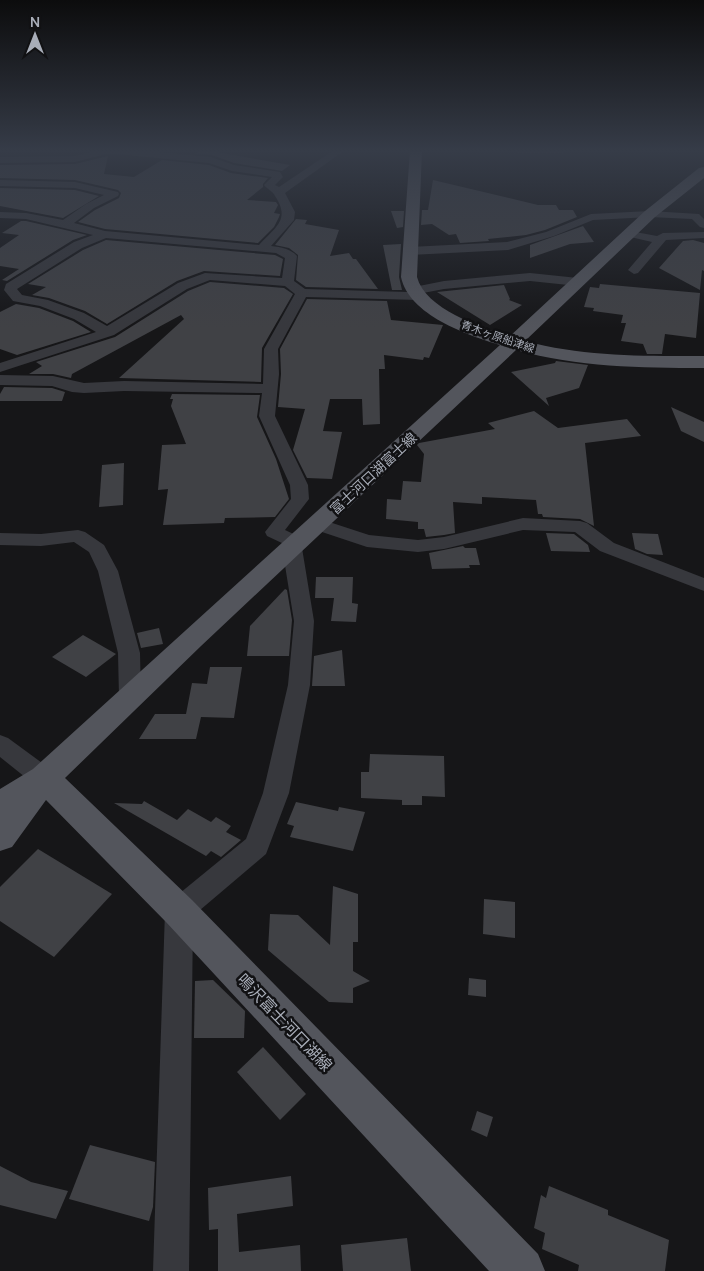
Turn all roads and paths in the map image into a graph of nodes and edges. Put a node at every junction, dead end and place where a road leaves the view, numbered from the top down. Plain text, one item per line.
1 (85, 209) edge
2 (288, 209) edge
3 (412, 209) edge
4 (656, 209) edge
5 (700, 213) edge
6 (650, 214) junction
7 (0, 215) edge
8 (65, 224) junction
9 (704, 225) edge
10 (105, 234) junction
11 (630, 234) junction
12 (704, 236) edge
13 (660, 240) junction
14 (262, 249) junction
15 (410, 251) junction
16 (634, 270) dead end
17 (288, 282) junction
18 (578, 282) junction
19 (302, 293) junction
20 (417, 294) junction
21 (109, 332) junction
22 (512, 343) junction
23 (704, 362) edge
24 (0, 368) edge
25 (0, 380) edge
26 (269, 389) junction
27 (317, 524) junction
28 (0, 539) edge
29 (295, 545) junction
30 (704, 585) edge
31 (130, 697) junction
32 (0, 744) edge
33 (44, 778) junction
34 (0, 806) edge
35 (0, 837) edge
36 (179, 911) junction
37 (171, 1271) edge
38 (521, 1271) edge

1 - 8 street
2 - 14 street
3 - 15 main road
4 - 6 main road, 富士河口湖富士線
5 - 6 street
5 - 9 street
6 - 11 main road, 富士河口湖富士線
6 - 15 street
7 - 8 street
8 - 10 street
10 - 14 street
10 - 21 street
11 - 13 street
11 - 18 main road, 富士河口湖富士線
12 - 13 street
13 - 16 street
14 - 17 street
15 - 20 main road
17 - 19 street
17 - 21 street
18 - 20 street
18 - 22 main road, 富士河口湖富士線
19 - 20 street
19 - 26 street
20 - 22 main road, 青木ヶ原船津線
21 - 24 street
22 - 23 main road, 青木ヶ原船津線
22 - 27 main road, 富士河口湖富士線
25 - 26 street
26 - 29 street
27 - 29 main road, 富士河口湖富士線
27 - 30 street
28 - 31 street
29 - 31 main road, 富士河口湖富士線
29 - 36 street
31 - 33 main road, 富士河口湖富士線
32 - 33 street
33 - 34 main road, 富士河口湖富士線
33 - 35 main road, 富士河口湖富士線
33 - 36 main road, 鳴沢富士河口湖線
36 - 37 street
36 - 38 main road, 鳴沢富士河口湖線

